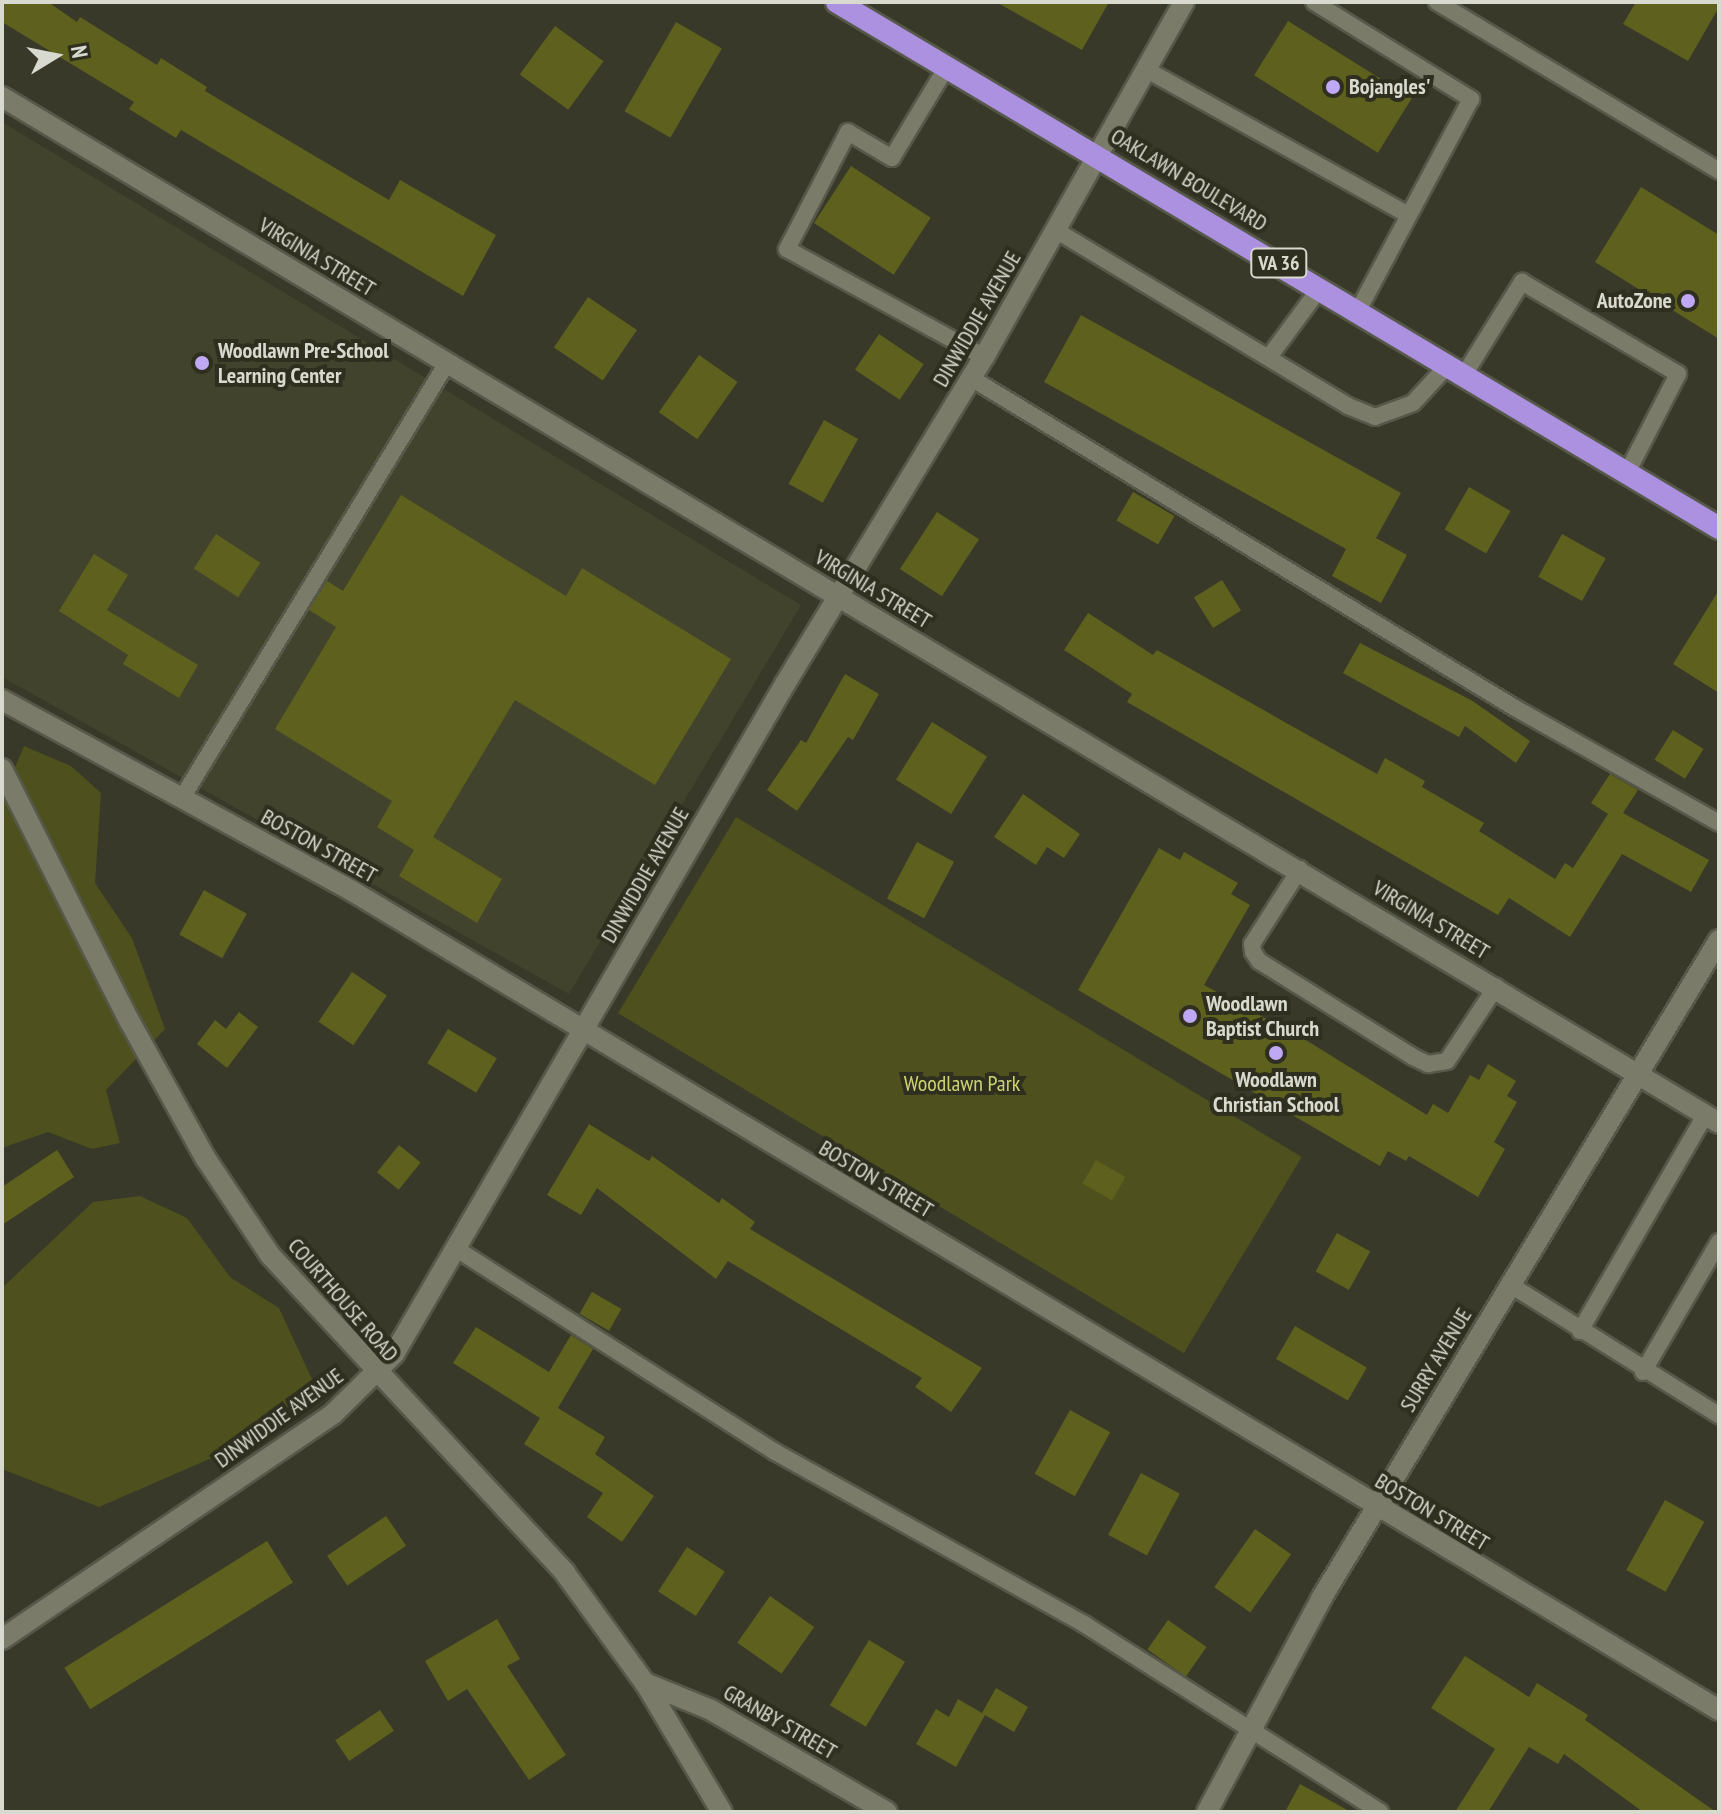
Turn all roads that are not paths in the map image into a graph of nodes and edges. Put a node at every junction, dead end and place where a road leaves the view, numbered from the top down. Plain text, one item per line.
1 (837, 2) edge
2 (1184, 2) edge
3 (1314, 2) edge
4 (1437, 2) edge
5 (946, 68) junction
6 (1147, 70) junction
7 (2, 97) edge
8 (1100, 157) junction
9 (1719, 171) edge
10 (1409, 215) junction
11 (1057, 231) junction
12 (1320, 288) junction
13 (1358, 311) junction
14 (984, 357) junction
15 (1269, 357) junction
16 (447, 363) junction
17 (1456, 370) junction
18 (971, 378) junction
19 (1627, 473) junction
20 (1719, 528) edge
21 (838, 597) junction
22 (2, 700) edge
23 (2, 769) edge
24 (182, 798) junction
25 (1719, 823) edge
26 (1300, 869) junction
27 (1719, 940) edge
28 (1496, 987) junction
29 (582, 1031) junction
30 (1638, 1075) junction
31 (1712, 1119) edge
32 (1719, 1242) edge
33 (455, 1248) junction
34 (1509, 1284) junction
35 (1580, 1331) junction
36 (1643, 1372) junction
37 (377, 1376) junction
38 (1719, 1415) edge
39 (1376, 1507) junction
40 (2, 1639) edge
41 (645, 1683) junction
42 (1719, 1710) edge
43 (1250, 1733) junction
44 (722, 1812) edge
45 (887, 1812) edge
46 (1207, 1812) edge
47 (1380, 1812) edge

1 - 5 highway, OAKLAWN BOULEVARD / VA 36
2 - 6 street, DINWIDDIE AVENUE
3 - 10 lane
4 - 9 lane
5 - 8 highway, OAKLAWN BOULEVARD / VA 36
5 - 14 lane
6 - 8 street, DINWIDDIE AVENUE
6 - 10 lane
7 - 16 street, VIRGINIA STREET
8 - 11 street, DINWIDDIE AVENUE
8 - 12 highway, OAKLAWN BOULEVARD / VA 36
10 - 13 lane
11 - 14 street, DINWIDDIE AVENUE
11 - 15 lane
12 - 13 highway, OAKLAWN BOULEVARD / VA 36
12 - 15 lane
13 - 17 highway, OAKLAWN BOULEVARD / VA 36
14 - 18 street, DINWIDDIE AVENUE
15 - 17 lane
16 - 21 street, VIRGINIA STREET
16 - 24 lane
17 - 19 highway, OAKLAWN BOULEVARD / VA 36
17 - 19 lane
18 - 21 street, DINWIDDIE AVENUE
18 - 25 lane
19 - 20 highway, OAKLAWN BOULEVARD / VA 36
21 - 26 street, VIRGINIA STREET
21 - 29 street, DINWIDDIE AVENUE
22 - 24 street, BOSTON STREET
23 - 37 street, COURTHOUSE ROAD
24 - 29 street, BOSTON STREET
26 - 28 street, VIRGINIA STREET
26 - 28 lane
27 - 30 street, SURRY AVENUE
28 - 30 street, VIRGINIA STREET
29 - 33 street, DINWIDDIE AVENUE
29 - 39 street, BOSTON STREET
30 - 31 street, VIRGINIA STREET
30 - 34 street, SURRY AVENUE
31 - 35 lane
32 - 36 lane
33 - 37 street, DINWIDDIE AVENUE
33 - 43 lane
34 - 35 lane
34 - 39 street, SURRY AVENUE
35 - 36 lane
36 - 38 lane
37 - 40 street, DINWIDDIE AVENUE
37 - 41 street, COURTHOUSE ROAD
39 - 42 street, BOSTON STREET
39 - 43 street, SURRY AVENUE
41 - 44 street, COURTHOUSE ROAD
41 - 45 street, GRANBY STREET
43 - 46 street, SURRY AVENUE
43 - 47 lane

